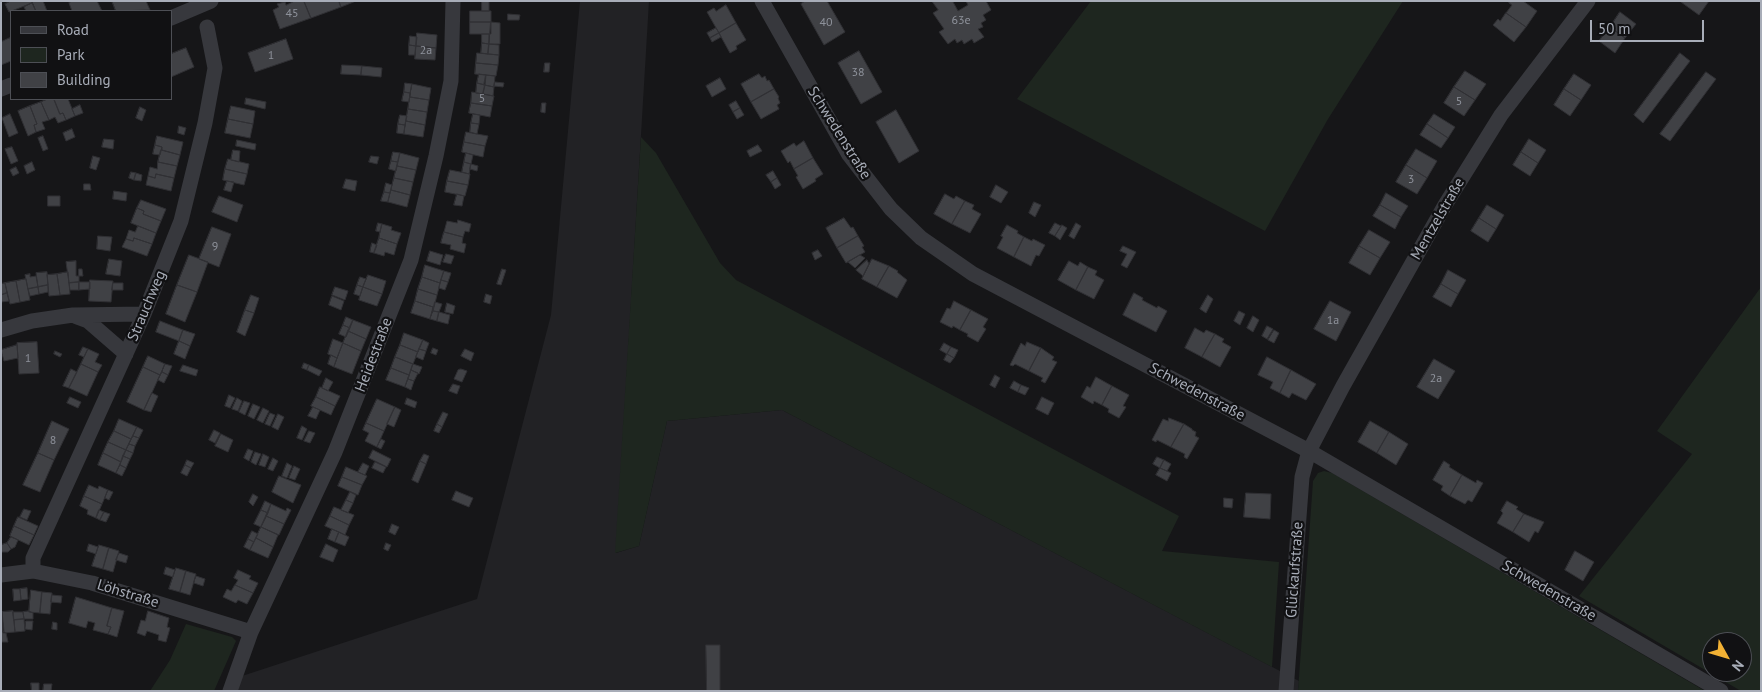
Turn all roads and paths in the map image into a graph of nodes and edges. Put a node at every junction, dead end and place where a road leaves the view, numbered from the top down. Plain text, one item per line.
1 (211, 1) edge
2 (453, 1) edge
3 (762, 1) edge
4 (1588, 1) edge
5 (172, 18) edge
6 (207, 27) dead end
7 (144, 314) junction
8 (73, 315) junction
9 (1, 330) edge
10 (126, 354) junction
11 (1309, 451) junction
12 (33, 571) junction
13 (1, 575) edge
14 (251, 632) junction
15 (230, 691) edge
16 (1286, 691) edge
17 (1721, 691) edge

1 - 5 street
2 - 14 street, Heidestraße
3 - 11 street, Schwedenstraße
4 - 11 street, Mentzelstraße
6 - 7 street, Strauchweg
7 - 8 street
7 - 10 street, Strauchweg
8 - 9 street
8 - 10 street
10 - 12 street, Strauchweg
11 - 16 street, Glückaufstraße
11 - 17 street, Schwedenstraße
12 - 13 street, Löhstraße
12 - 14 street, Löhstraße
14 - 15 street, Heidestraße

